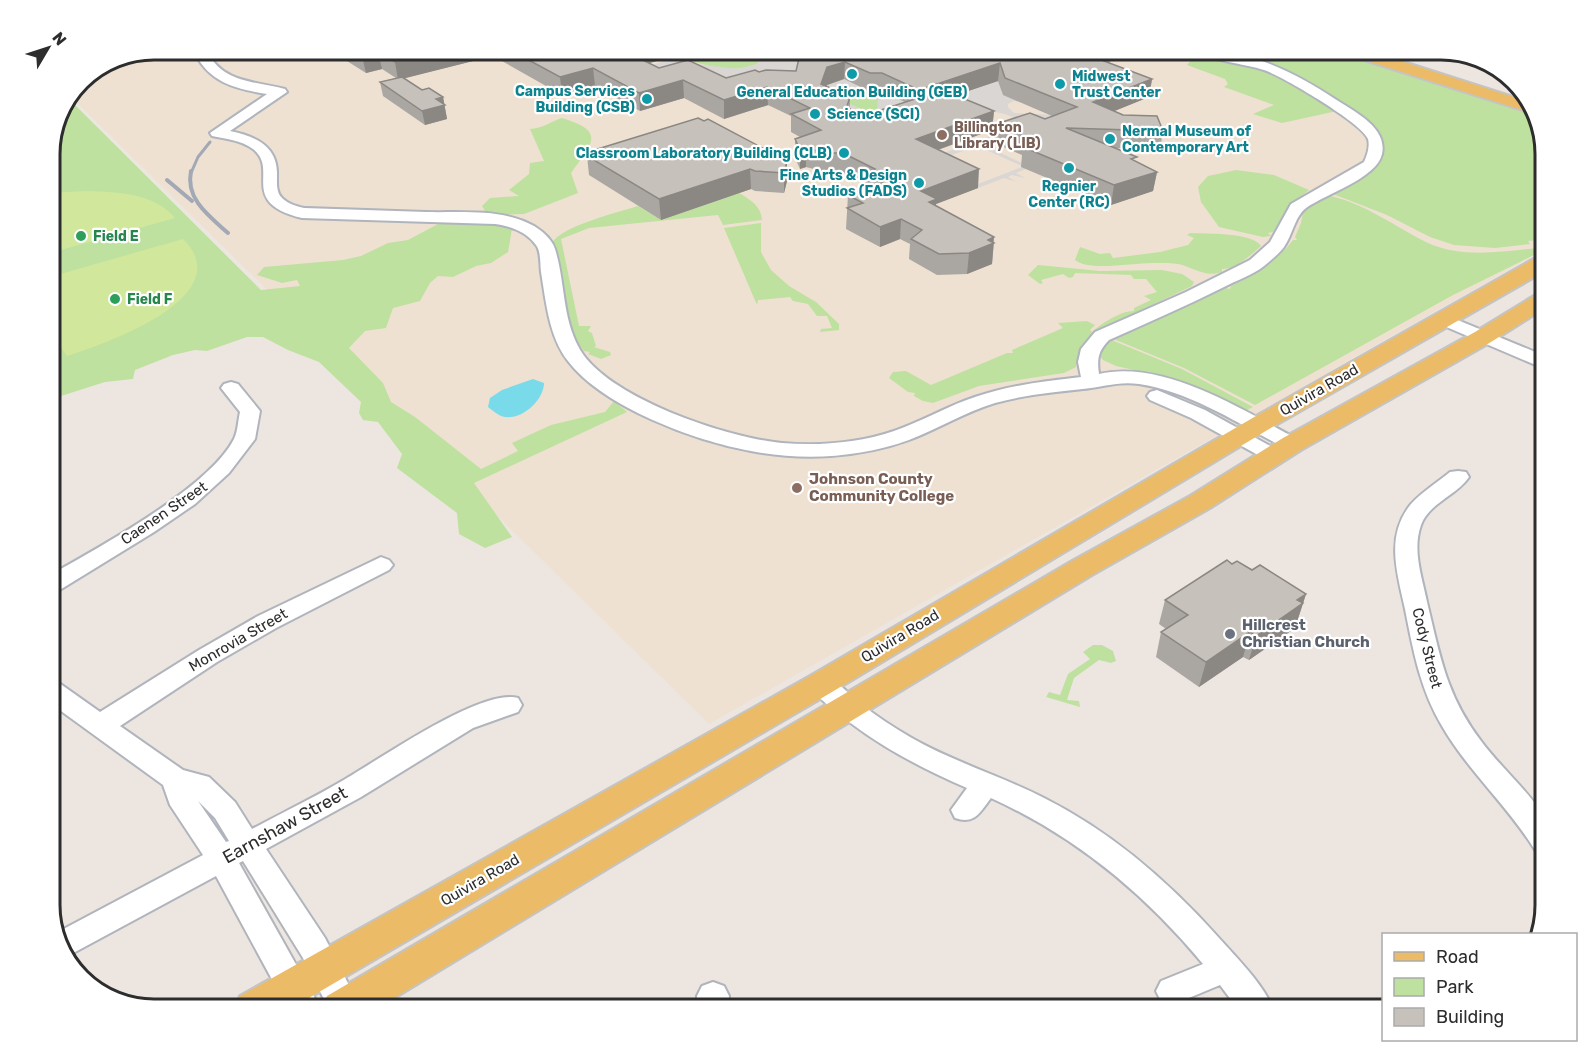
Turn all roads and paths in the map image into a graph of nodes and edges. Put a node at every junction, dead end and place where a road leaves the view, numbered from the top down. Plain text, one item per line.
1 (203, 60) edge
2 (1237, 60) edge
3 (1376, 60) edge
4 (1410, 60) edge
5 (1511, 91) edge
6 (1521, 106) edge
7 (1535, 268) edge
8 (1535, 305) edge
9 (1443, 319) junction
10 (1483, 337) junction
11 (1090, 352) junction
12 (1535, 359) edge
13 (1143, 380) junction
14 (1091, 382) junction
15 (231, 388) dead end
16 (1248, 431) junction
17 (1283, 450) junction
18 (1458, 477) dead end
19 (381, 565) dead end
20 (60, 579) edge
21 (821, 684) junction
22 (60, 697) edge
23 (509, 705) dead end
24 (846, 707) junction
25 (101, 725) junction
26 (175, 779) junction
27 (987, 784) junction
28 (965, 810) dead end
29 (1535, 825) edge
30 (248, 846) junction
31 (222, 860) junction
32 (68, 942) edge
33 (1227, 968) junction
34 (324, 970) junction
35 (1172, 991) dead end
36 (299, 998) edge
37 (338, 999) edge
38 (360, 999) edge
39 (1249, 999) edge

1 - 14 street
2 - 11 street
3 - 6 main road
4 - 5 main road
7 - 9 main road, Quivira Road
8 - 10 main road
9 - 10 street
9 - 16 main road, Quivira Road
10 - 12 street
10 - 17 main road
11 - 13 street
11 - 14 street
13 - 14 street
13 - 16 street
14 - 16 street
15 - 20 street, Caenen Street
16 - 17 street
16 - 21 main road, Quivira Road
17 - 24 main road
18 - 29 street, Cody Street
19 - 25 street, Monrovia Street
21 - 24 street
21 - 34 main road, Quivira Road
22 - 25 street
23 - 30 street, Earnshaw Street
24 - 27 street
24 - 38 main road
25 - 26 street
26 - 30 street
26 - 31 street
27 - 28 street
27 - 33 street
30 - 31 street, Earnshaw Street
30 - 34 street
31 - 32 street, Earnshaw Street
31 - 36 street
33 - 35 street
33 - 39 street
34 - 36 main road, Quivira Road
34 - 37 street

